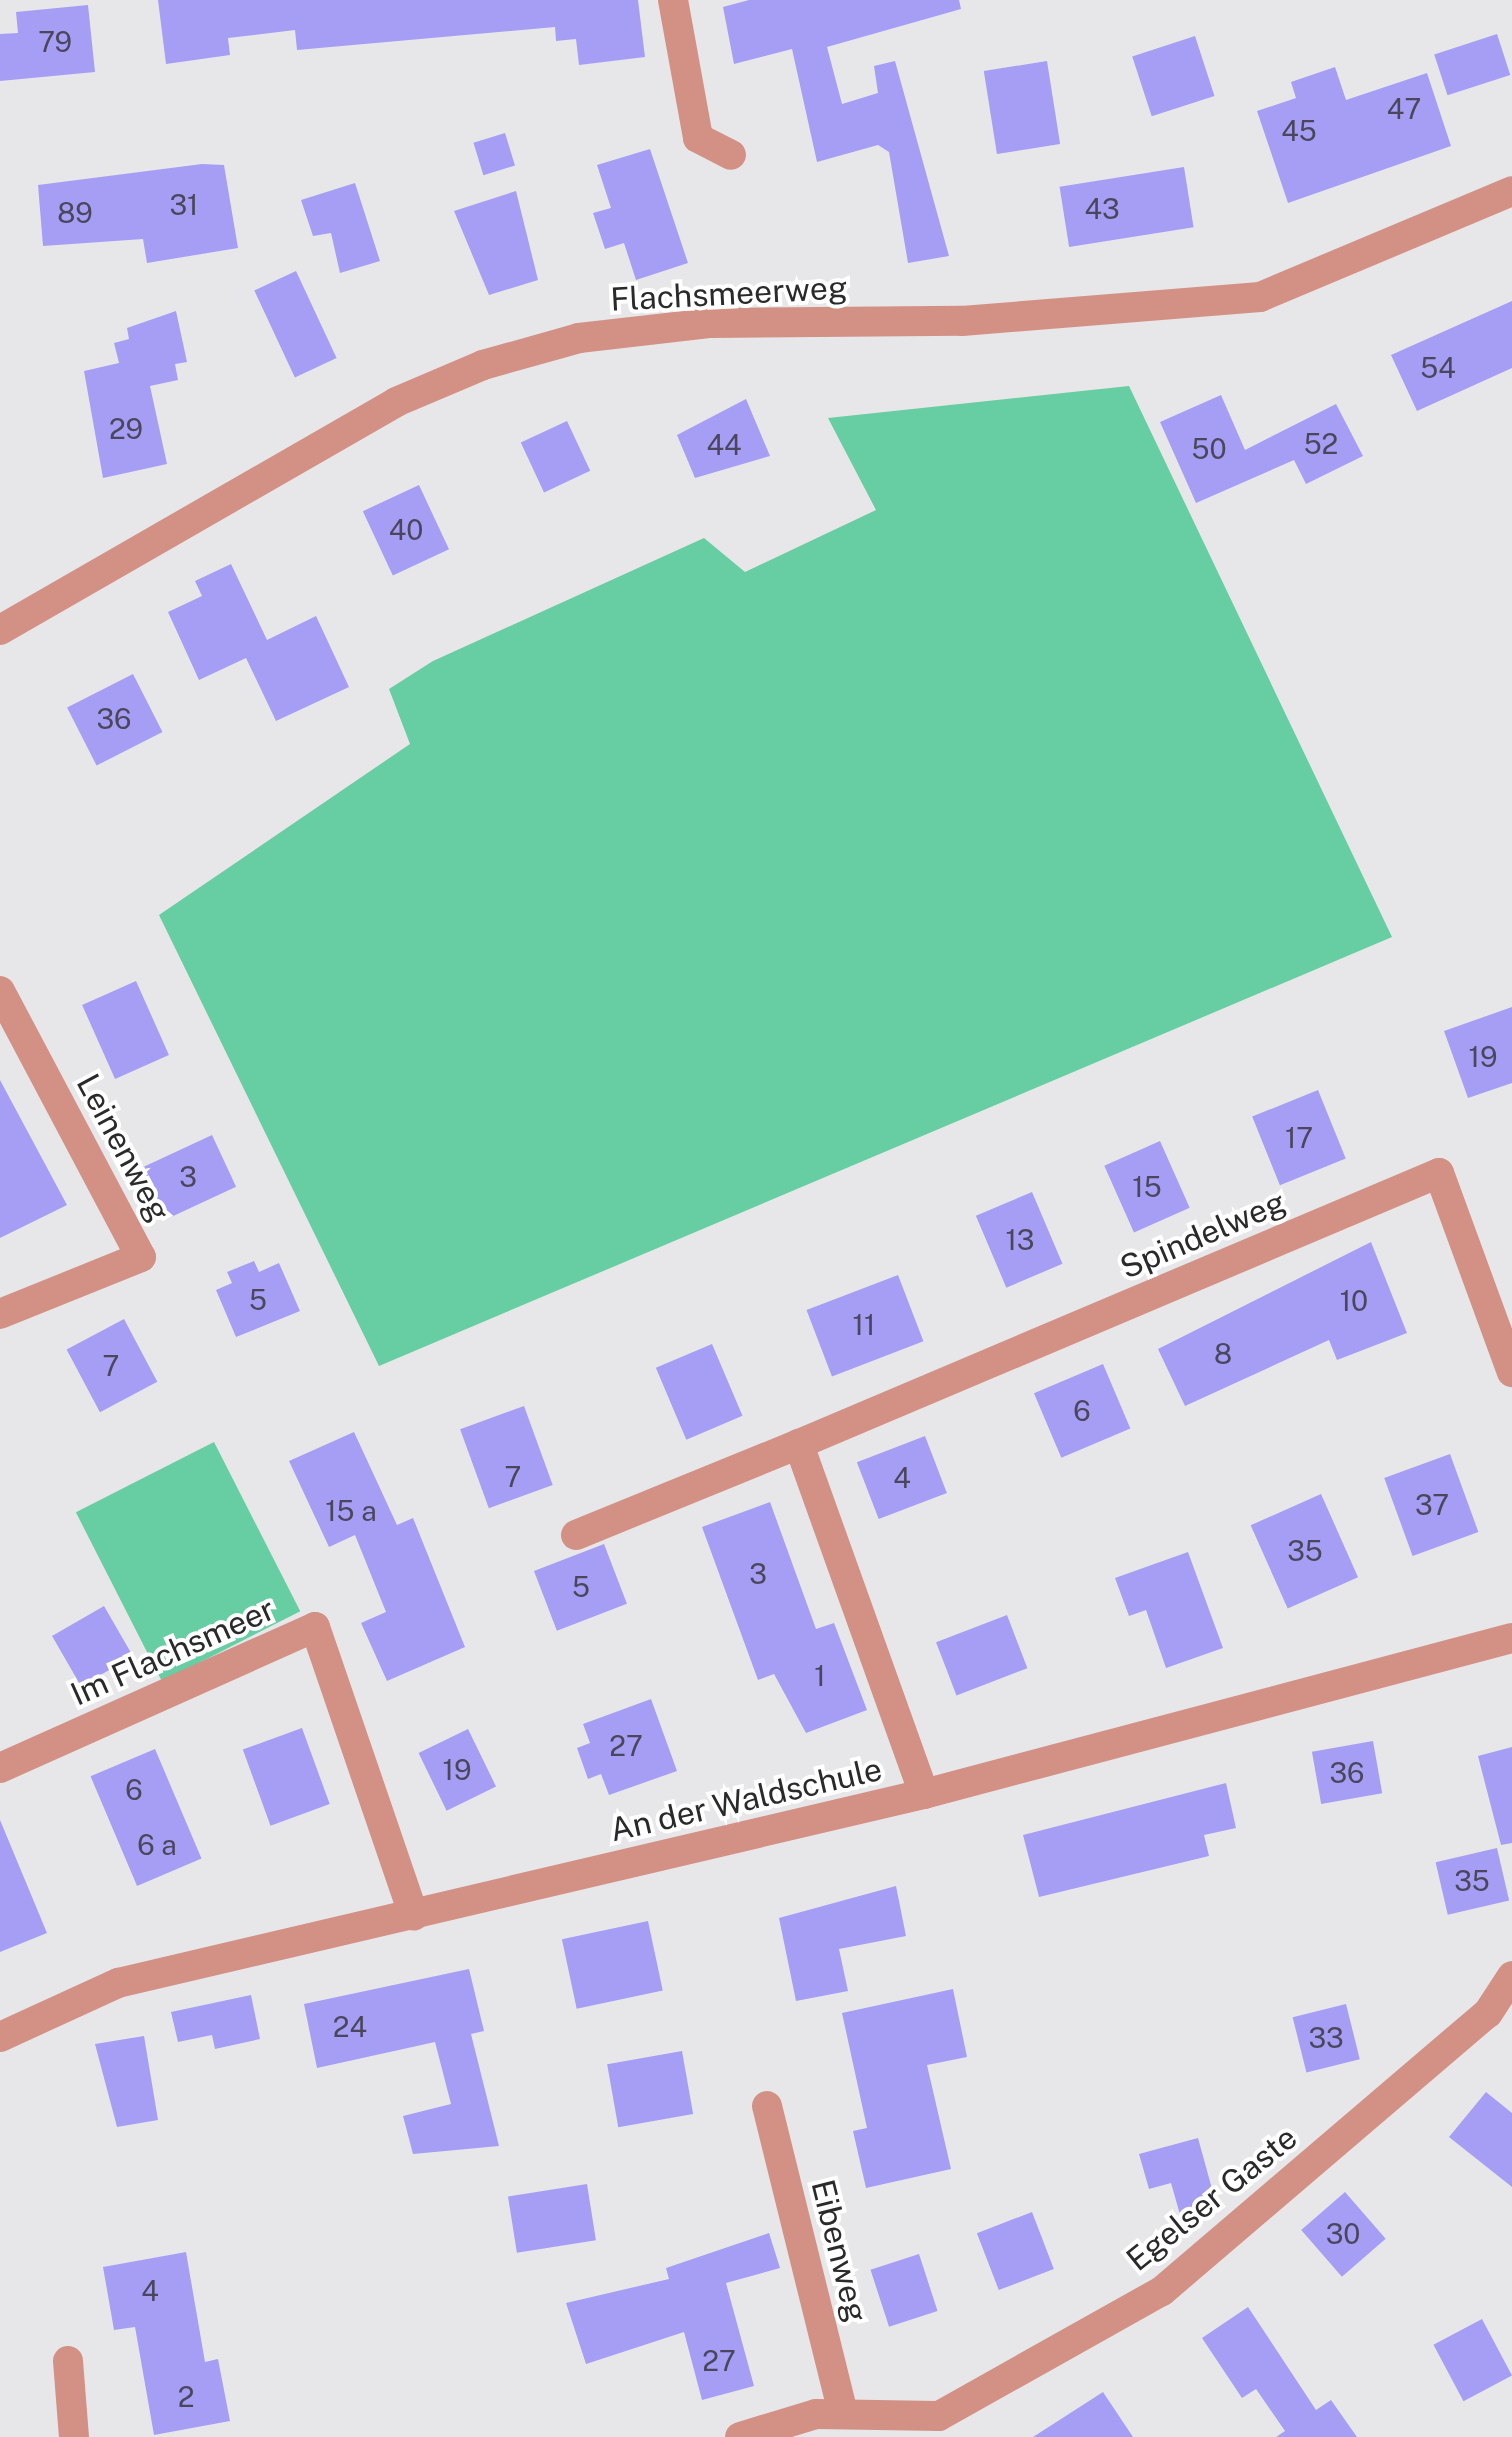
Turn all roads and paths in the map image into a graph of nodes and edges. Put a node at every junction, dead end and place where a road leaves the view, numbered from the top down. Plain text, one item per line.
1 (673, 0) edge
2 (731, 156) dead end
3 (1512, 192) edge
4 (0, 630) edge
5 (0, 991) edge
6 (0, 1314) edge
7 (1512, 1372) edge
8 (800, 1444) junction
9 (576, 1535) dead end
10 (1512, 1638) edge
11 (0, 1768) edge
12 (924, 1794) junction
13 (414, 1916) junction
14 (1512, 1976) edge
15 (0, 2036) edge
16 (768, 2106) dead end
17 (68, 2361) dead end
18 (844, 2413) junction
19 (944, 2426) edge
20 (74, 2437) edge
21 (740, 2437) edge

1 - 2 street
3 - 4 street, Flachsmeerweg
5 - 6 street, Leinenweg
7 - 8 street, Spindelweg
8 - 9 street, Spindelweg
8 - 12 street
10 - 12 street, An der Waldschule
11 - 13 street, Im Flachsmeer
12 - 13 street, An der Waldschule
13 - 15 street, An der Waldschule
14 - 19 street, Egelser Gaste
16 - 18 street, Eibenweg
17 - 20 street
18 - 19 street, Egelser Gaste
18 - 21 street, Egelser Gaste

